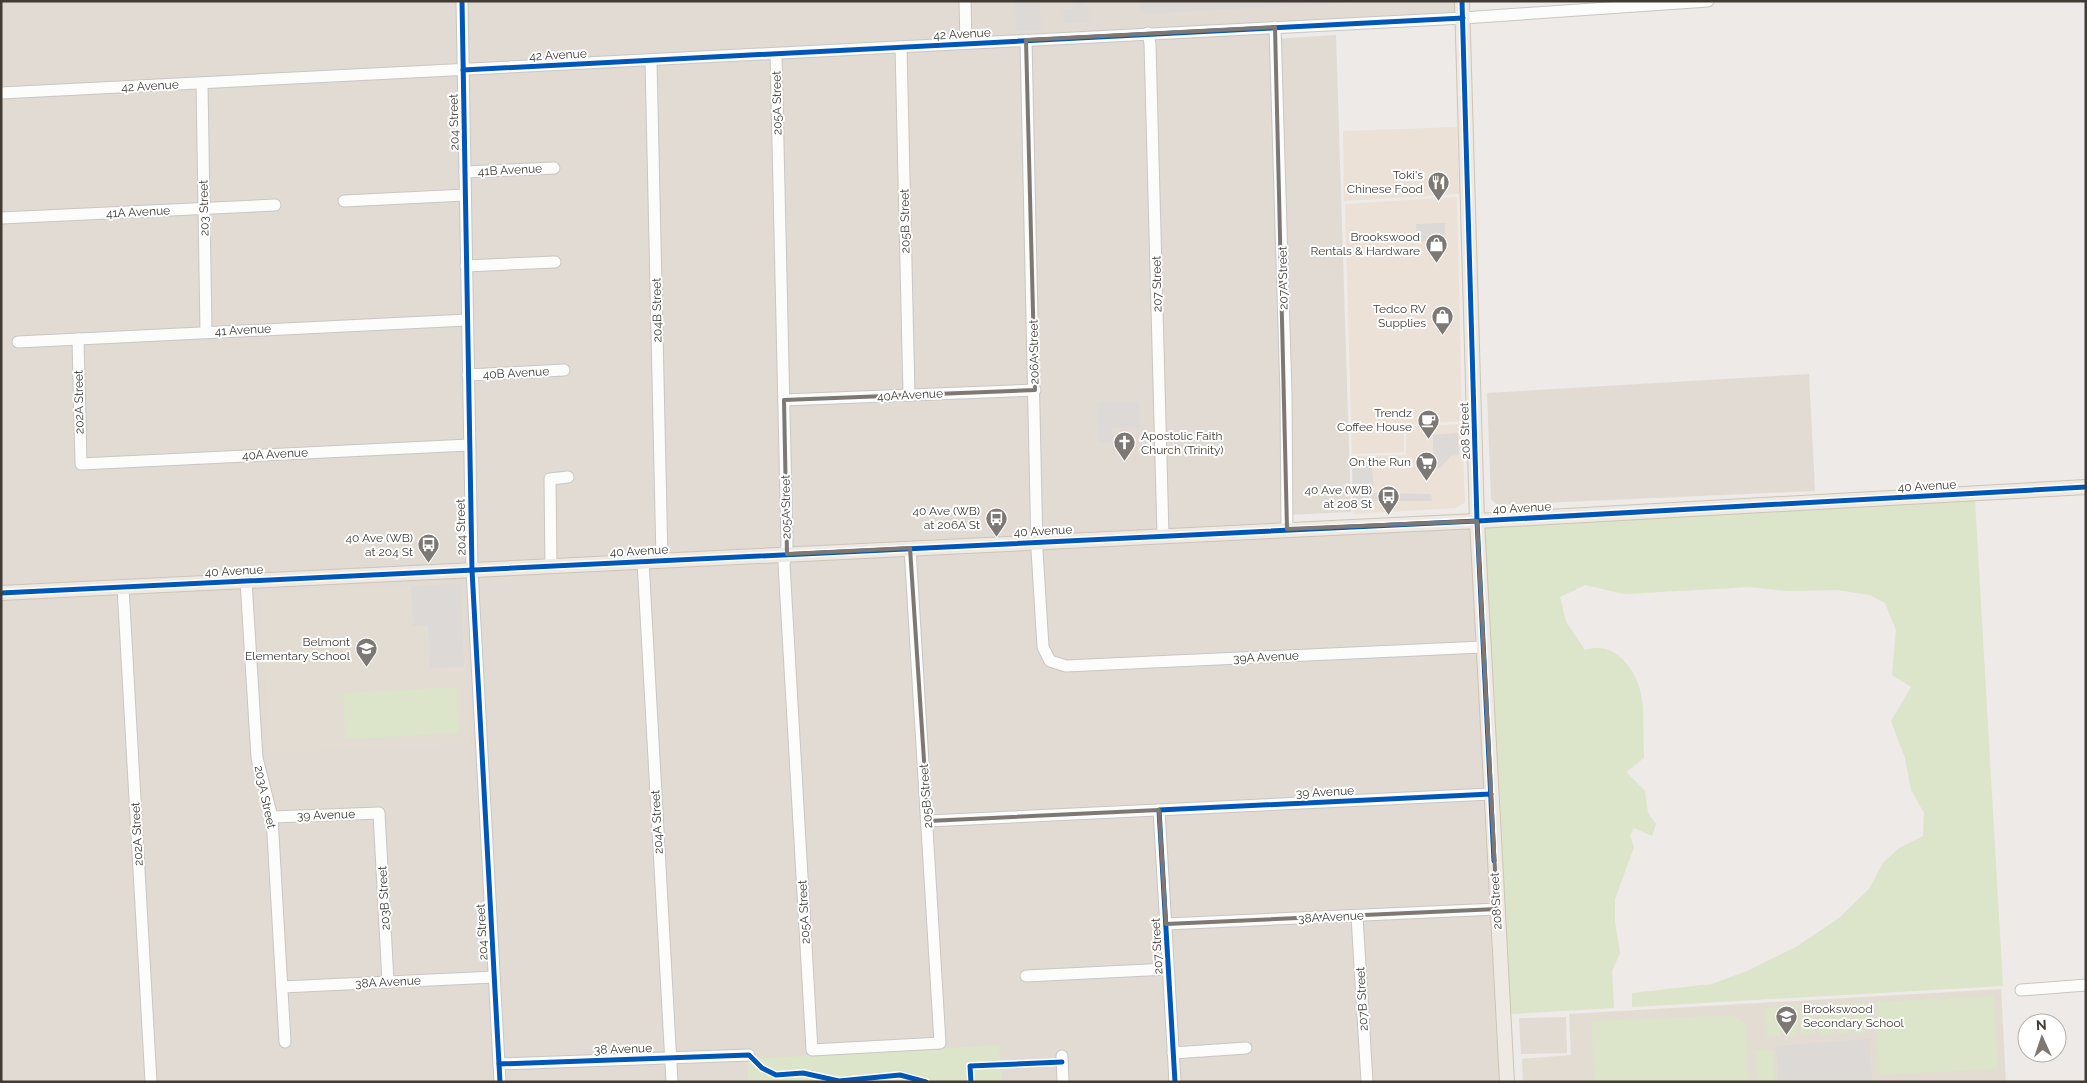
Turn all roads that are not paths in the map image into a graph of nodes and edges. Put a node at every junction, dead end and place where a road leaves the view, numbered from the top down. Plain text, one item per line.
1 (462, 1) edge
2 (965, 1) edge
3 (1462, 1) edge
4 (1708, 1) edge
5 (1463, 18) junction
6 (1275, 27) junction
7 (1148, 33) junction
8 (1026, 40) junction
9 (966, 43) junction
10 (901, 47) junction
11 (776, 54) junction
12 (651, 60) junction
13 (463, 70) junction
14 (202, 83) junction
15 (1, 93) edge
16 (554, 168) dead end
17 (465, 172) junction
18 (465, 195) junction
19 (344, 201) dead end
20 (275, 205) dead end
21 (205, 208) junction
22 (1, 218) edge
23 (555, 262) dead end
24 (466, 266) junction
25 (468, 320) junction
26 (206, 332) junction
27 (78, 339) junction
28 (18, 342) dead end
29 (564, 370) dead end
30 (468, 375) junction
31 (1035, 390) junction
32 (909, 395) junction
33 (784, 400) junction
34 (469, 445) junction
35 (81, 464) joint
36 (568, 477) dead end
37 (2086, 487) edge
38 (1477, 521) junction
39 (1287, 529) junction
40 (1162, 535) junction
41 (1038, 542) junction
42 (910, 548) junction
43 (787, 554) junction
44 (662, 560) junction
45 (642, 561) junction
46 (551, 566) junction
47 (472, 570) junction
48 (246, 581) junction
49 (123, 587) junction
50 (1, 593) edge
51 (1482, 647) junction
52 (1050, 661) joint
53 (1491, 794) junction
54 (1159, 810) junction
55 (379, 813) joint
56 (272, 816) junction
57 (928, 820) junction
58 (1497, 909) junction
59 (1357, 916) junction
60 (1166, 924) junction
61 (1168, 969) junction
62 (1026, 976) dead end
63 (494, 977) junction
64 (388, 982) junction
65 (2086, 985) edge
66 (282, 987) junction
67 (2021, 990) dead end
68 (285, 1042) dead end
69 (940, 1043) joint
70 (1246, 1048) dead end
71 (1173, 1053) junction
72 (749, 1055) dead end
73 (1062, 1056) dead end
74 (670, 1057) junction
75 (499, 1064) junction
76 (151, 1082) edge
77 (500, 1082) edge
78 (672, 1082) edge
79 (1063, 1082) edge
80 (1175, 1082) edge
81 (1367, 1082) edge
82 (1507, 1082) edge

1 - 13 street, 204 Street
2 - 9 street
3 - 5 main road, 208 Street
4 - 5 street, 42 Avenue
5 - 6 street, 42 Avenue
5 - 38 main road, 208 Street
6 - 7 street, 42 Avenue
6 - 39 street, 207A Street
7 - 8 street, 42 Avenue
7 - 40 street, 207 Street
8 - 9 street, 42 Avenue
8 - 31 street, 206A Street
9 - 10 street, 42 Avenue
10 - 11 street, 42 Avenue
10 - 32 street, 205B Street
11 - 12 street, 42 Avenue
11 - 33 street, 205A Street
12 - 13 street, 42 Avenue
12 - 44 street, 204B Street
13 - 14 street, 42 Avenue
13 - 17 street, 204 Street
14 - 15 street, 42 Avenue
14 - 21 street, 203 Street
16 - 17 street, 41B Avenue
17 - 18 street, 204 Street
18 - 19 street
18 - 24 street, 204 Street
20 - 21 street, 41A Avenue
21 - 22 street, 41A Avenue
21 - 26 street, 203 Street
23 - 24 street
24 - 25 street, 204 Street
25 - 26 street, 41 Avenue
25 - 30 street, 204 Street
26 - 27 street, 41 Avenue
27 - 28 street, 41 Avenue
27 - 35 street, 202A Street
29 - 30 street, 40B Avenue
30 - 34 street, 204 Street
31 - 32 street, 40A Avenue
31 - 41 street, 206A Street
32 - 33 street, 40A Avenue
33 - 43 street, 205A Street
34 - 35 street, 40A Avenue
34 - 47 street, 204 Street
36 - 46 street
37 - 38 main road, 40 Avenue
38 - 39 main road, 40 Avenue
38 - 51 main road, 208 Street
39 - 40 main road, 40 Avenue
40 - 41 main road, 40 Avenue
41 - 42 main road, 40 Avenue
41 - 52 street, 206A Street
42 - 43 main road, 40 Avenue
42 - 57 street, 205B Street
43 - 44 main road, 40 Avenue
43 - 69 street, 205A Street
44 - 45 main road, 40 Avenue
45 - 46 main road, 40 Avenue
45 - 74 street, 204A Street
46 - 47 main road, 40 Avenue
47 - 48 main road, 40 Avenue
47 - 63 street, 204 Street
48 - 49 main road, 40 Avenue
48 - 56 street, 203A Street
49 - 50 main road, 40 Avenue
49 - 76 street, 202A Street
51 - 52 street, 39A Avenue
51 - 53 main road, 208 Street
53 - 54 street, 39 Avenue
53 - 58 main road, 208 Street
54 - 57 street, 39 Avenue
54 - 60 street, 207 Street
55 - 56 street, 39 Avenue
55 - 64 street, 203B Street
56 - 66 street, 203A Street
57 - 69 street, 205B Street
58 - 59 street, 38A Avenue
58 - 82 main road, 208 Street
59 - 60 street, 38A Avenue
59 - 81 street, 207B Street
60 - 61 street, 207 Street
61 - 62 street
61 - 71 street, 207 Street
63 - 64 street, 38A Avenue
63 - 75 street, 204 Street
64 - 66 street, 38A Avenue
65 - 67 street
66 - 68 street, 203A Street
70 - 71 street
71 - 80 street, 207 Street
72 - 74 street, 38 Avenue
73 - 79 street
74 - 75 street, 38 Avenue
74 - 78 street, 204A Street
75 - 77 street, 204 Street

